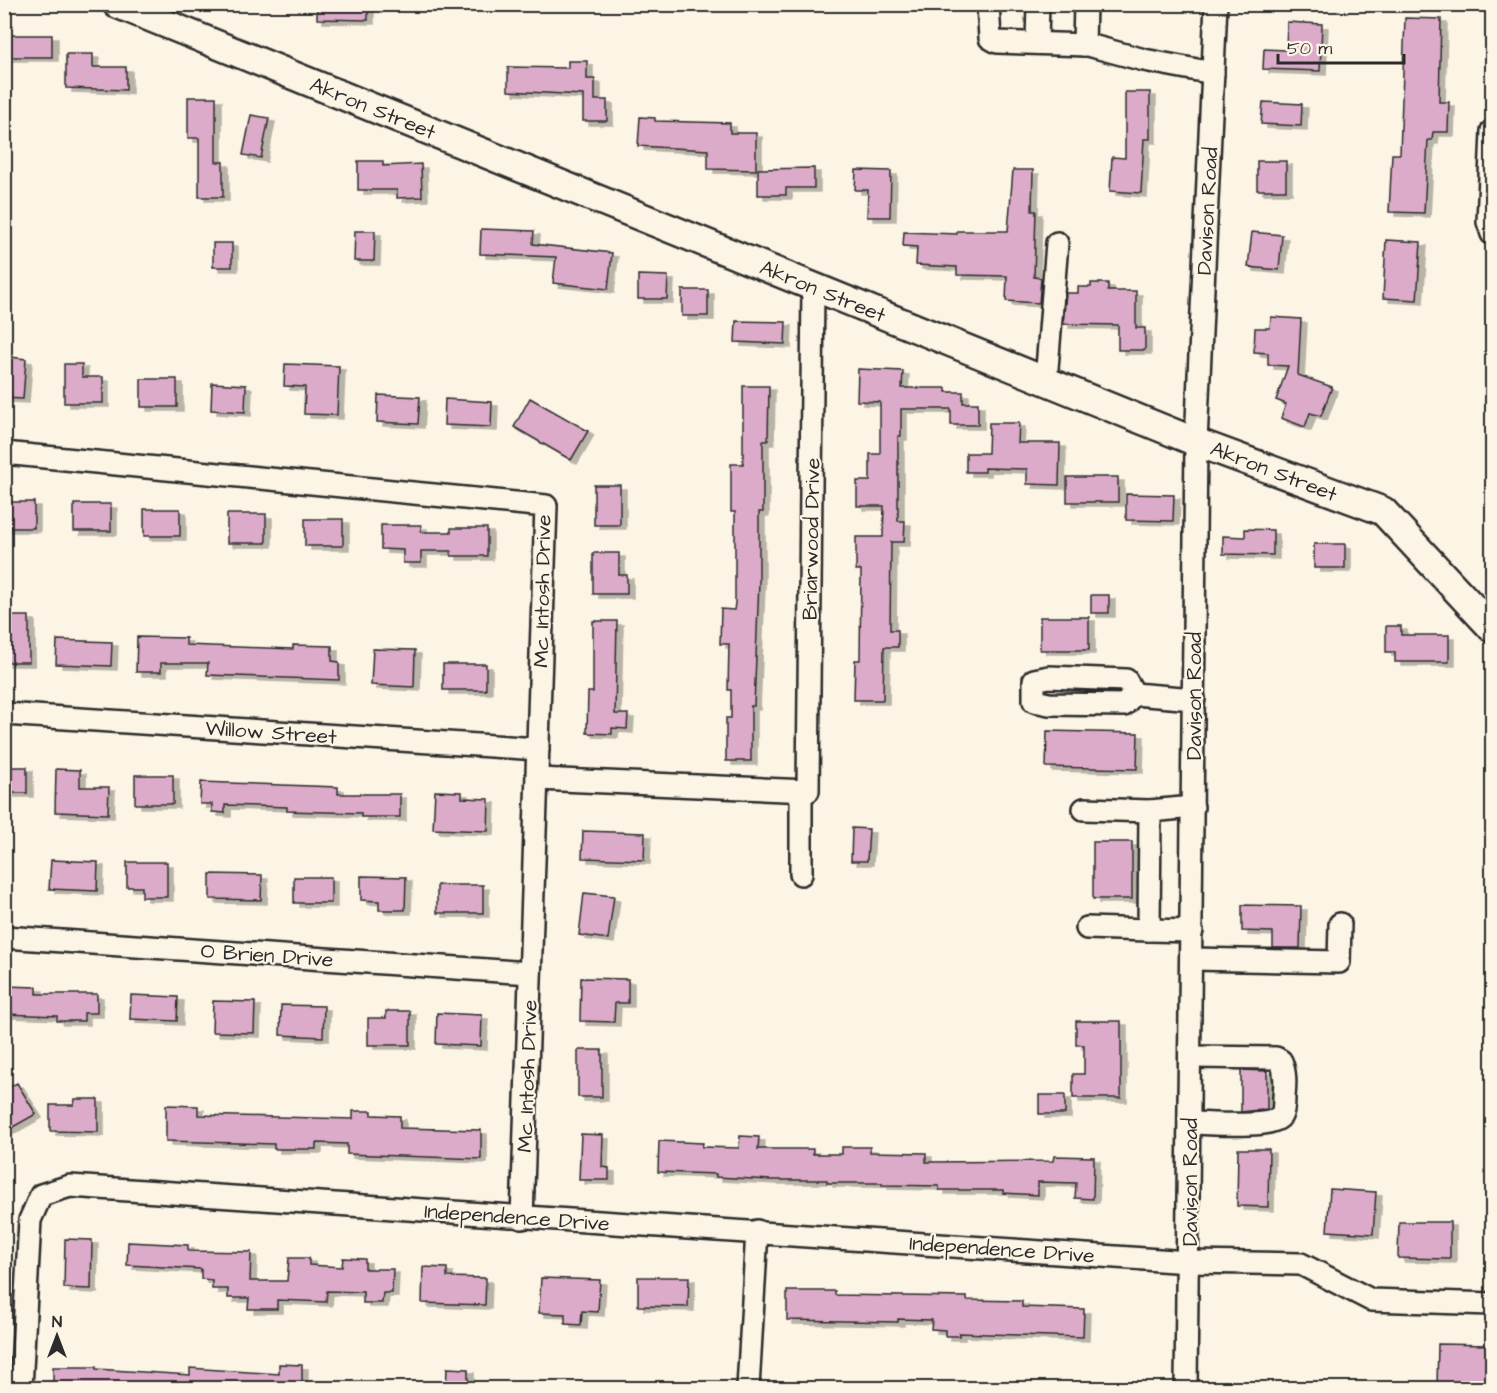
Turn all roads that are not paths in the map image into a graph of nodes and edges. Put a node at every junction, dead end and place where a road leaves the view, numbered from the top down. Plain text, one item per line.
1 (117, 4) edge
2 (988, 4) edge
3 (1038, 4) edge
4 (1084, 4) edge
5 (1216, 4) edge
6 (1037, 44) junction
7 (1084, 45) junction
8 (1213, 73) junction
9 (1492, 131) edge
10 (1492, 234) edge
11 (1057, 243) dead end
12 (813, 287) junction
13 (1046, 381) junction
14 (1196, 441) junction
15 (4, 453) edge
16 (1492, 628) edge
17 (1134, 694) dead end
18 (1194, 699) junction
19 (4, 714) edge
20 (538, 750) junction
21 (538, 779) junction
22 (805, 791) junction
23 (1193, 807) junction
24 (1084, 809) dead end
25 (1150, 811) junction
26 (801, 874) dead end
27 (1340, 924) dead end
28 (1087, 928) dead end
29 (1149, 930) junction
30 (1192, 931) junction
31 (4, 937) edge
32 (1192, 959) junction
33 (530, 973) junction
34 (1191, 1057) junction
35 (1191, 1123) junction
36 (522, 1218) junction
37 (757, 1231) junction
38 (1189, 1262) junction
39 (1492, 1304) edge
40 (21, 1389) edge
41 (747, 1389) edge
42 (1186, 1389) edge

1 - 12 main road, Akron Street
2 - 6 street
3 - 6 street
4 - 7 street
5 - 8 street, Davison Road
6 - 7 street
7 - 8 street
8 - 14 street, Davison Road
9 - 10 street
11 - 13 street
12 - 13 main road, Akron Street
12 - 22 street, Briarwood Drive
13 - 14 main road, Akron Street
14 - 16 main road, Akron Street
14 - 18 street, Davison Road
15 - 20 street, Mc Intosh Drive
17 - 18 street
18 - 23 street, Davison Road
19 - 20 street, Willow Street
20 - 21 street, Mc Intosh Drive
21 - 22 street
21 - 33 street, Mc Intosh Drive
22 - 26 street, Briarwood Drive
23 - 25 street
23 - 30 street, Davison Road
24 - 25 street
25 - 29 street
27 - 32 street
28 - 29 street
29 - 30 street
30 - 32 street, Davison Road
31 - 33 street, O Brien Drive
32 - 34 street, Davison Road
33 - 36 street, Mc Intosh Drive
34 - 35 street, Davison Road
34 - 35 street
35 - 38 street, Davison Road
36 - 37 street, Independence Drive
36 - 40 street, Independence Drive
37 - 38 street, Independence Drive
37 - 41 street
38 - 39 street, Independence Drive
38 - 42 street, Davison Road

